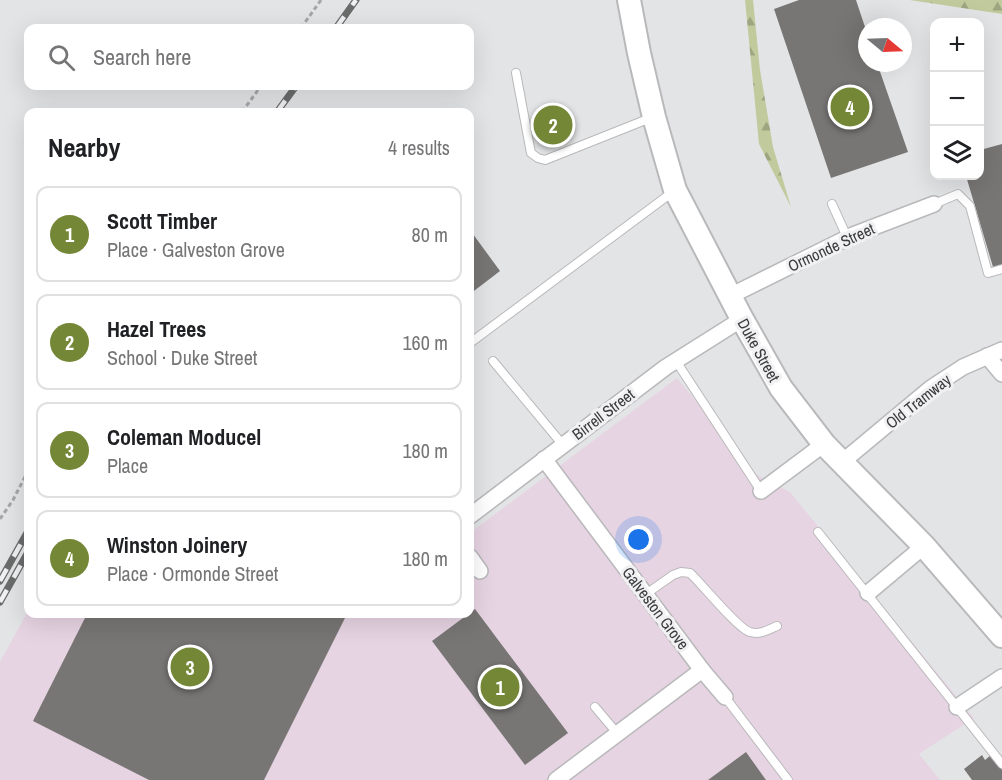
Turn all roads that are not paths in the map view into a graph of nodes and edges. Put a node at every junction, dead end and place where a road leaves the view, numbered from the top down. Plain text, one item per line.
1 (629, 0) edge
2 (516, 73) dead end
3 (654, 117) junction
4 (675, 190) junction
5 (832, 204) dead end
6 (934, 204) joint
7 (847, 237) junction
8 (1002, 269) edge
9 (729, 296) junction
10 (742, 319) junction
11 (474, 340) edge
12 (1002, 350) edge
13 (987, 356) junction
14 (493, 361) dead end
15 (676, 361) junction
16 (1002, 374) edge
17 (824, 444) junction
18 (563, 445) junction
19 (544, 459) junction
20 (841, 463) junction
21 (761, 491) joint
22 (474, 513) edge
23 (818, 532) dead end
24 (924, 546) junction
25 (474, 563) edge
26 (480, 571) dead end
27 (868, 593) junction
28 (646, 594) junction
29 (777, 626) dead end
30 (1002, 636) edge
31 (702, 670) junction
32 (1002, 677) edge
33 (725, 697) joint
34 (595, 707) dead end
35 (957, 707) junction
36 (617, 733) junction
37 (1002, 764) edge
38 (556, 780) edge
39 (788, 780) edge

1 - 3 street, Duke Street
2 - 3 lane
3 - 4 street, Duke Street
4 - 9 street, Duke Street
4 - 11 lane
5 - 7 lane
6 - 7 street, Ormonde Street
6 - 8 lane
7 - 9 street, Ormonde Street
9 - 10 street, Duke Street
10 - 15 street, Birrell Street
10 - 17 street, Duke Street
12 - 13 street, Old Tramway
13 - 16 street
13 - 20 street, Old Tramway
14 - 18 lane
15 - 18 street, Birrell Street
15 - 21 lane
17 - 20 street, Duke Street
17 - 21 street
18 - 19 street, Birrell Street
19 - 22 street, Birrell Street
19 - 28 street, Galveston Grove
20 - 24 street, Duke Street
23 - 27 lane
24 - 27 street
24 - 30 street, Duke Street
25 - 26 street
27 - 35 lane
28 - 29 lane
28 - 31 street, Galveston Grove
31 - 33 street, Galveston Grove
31 - 36 street
32 - 35 street
33 - 39 lane
34 - 36 lane
35 - 37 lane
36 - 38 street

